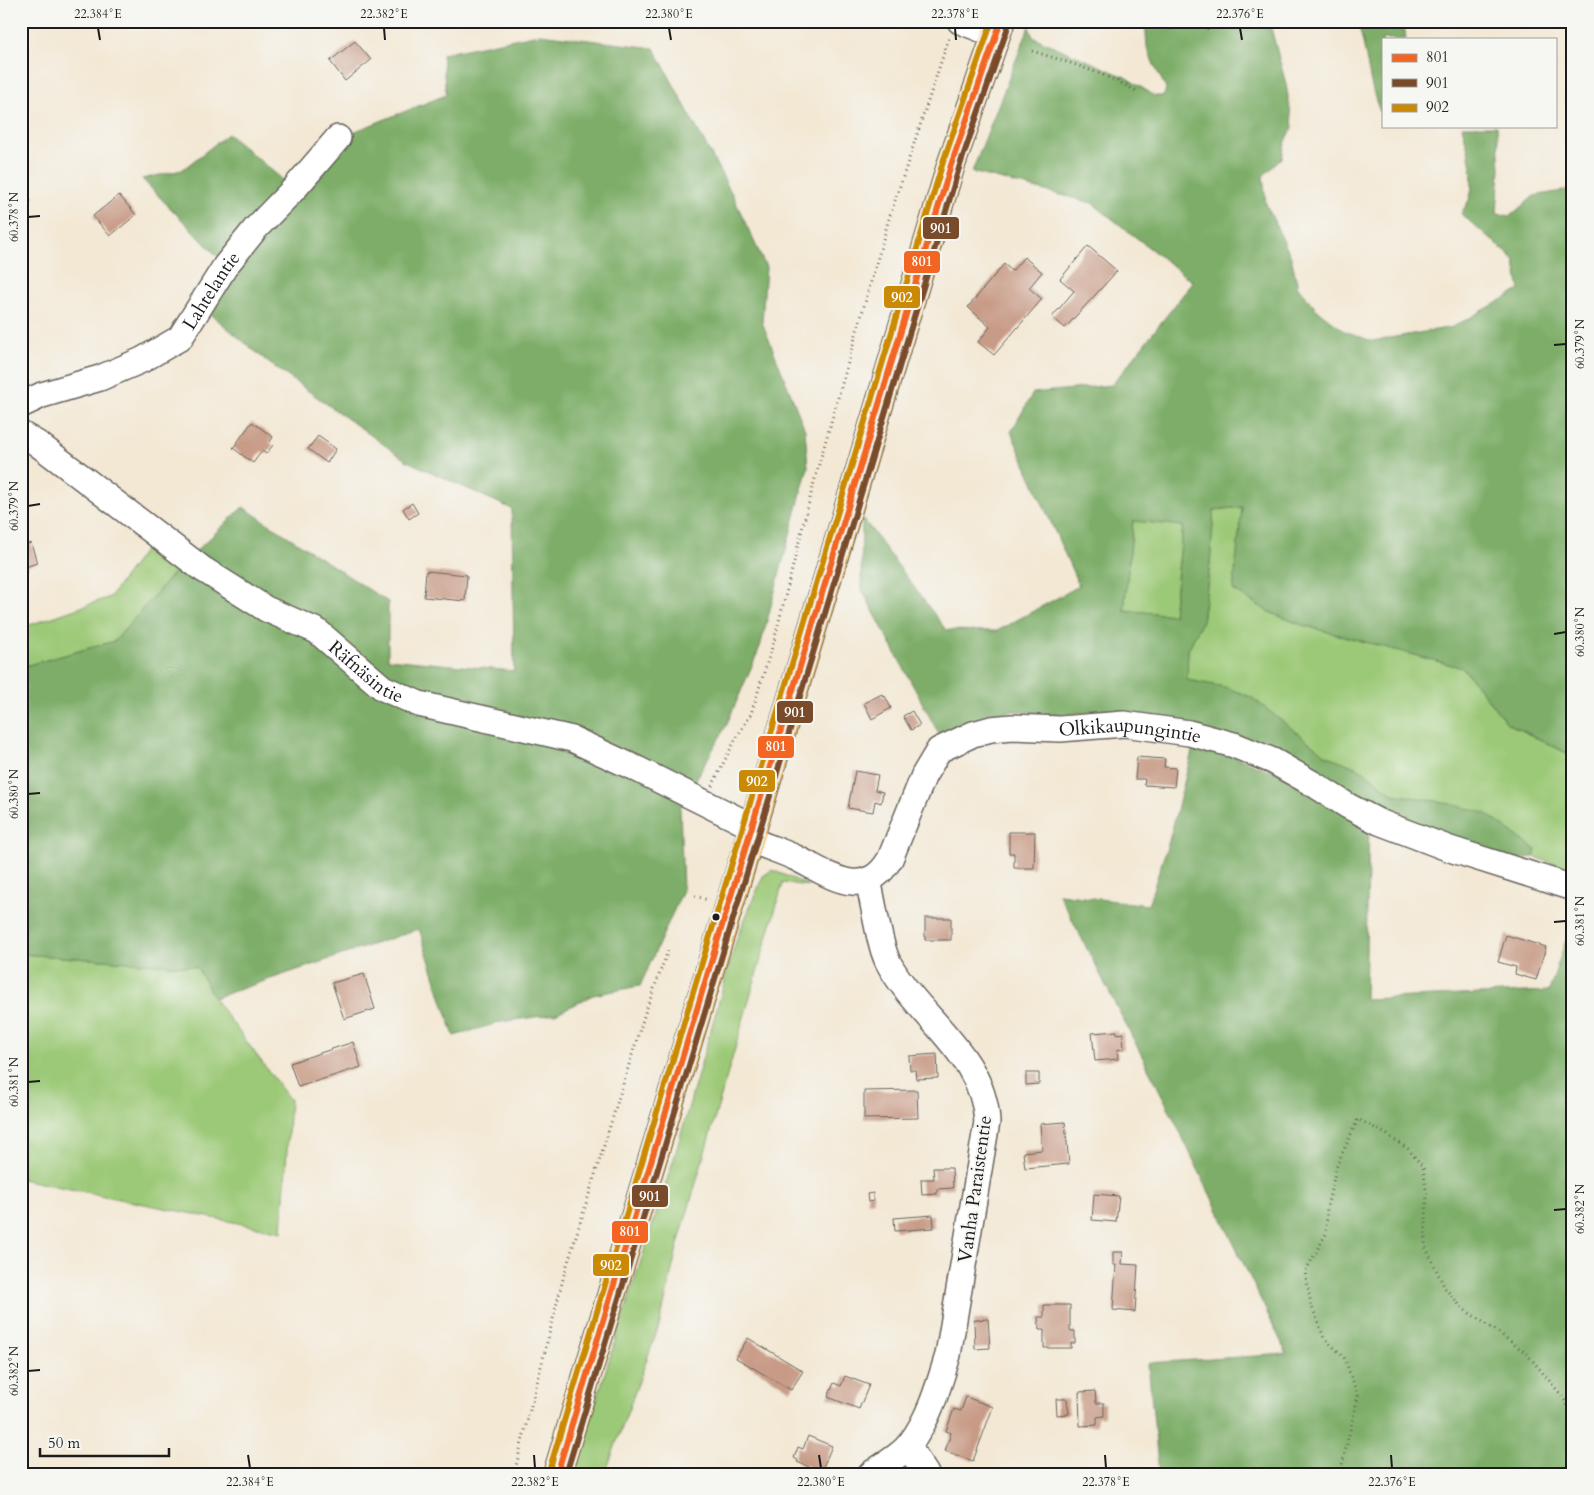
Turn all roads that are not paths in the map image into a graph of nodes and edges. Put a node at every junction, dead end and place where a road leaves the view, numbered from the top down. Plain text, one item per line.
1 (956, 26) edge
2 (999, 28) edge
3 (338, 138) dead end
4 (21, 405) edge
5 (21, 434) edge
6 (751, 833) junction
7 (868, 880) junction
8 (1573, 888) edge
9 (908, 1446) junction
10 (557, 1474) edge
11 (871, 1474) edge
12 (926, 1474) edge

1 - 2 street
2 - 6 main road
3 - 4 street, Lahtelantie
5 - 6 street, Räfnäsintie
6 - 7 street
6 - 10 main road
7 - 8 street, Olkikaupungintie
7 - 9 street, Vanha Paraistentie
9 - 11 street, Vanha Paraistentie
9 - 12 street

